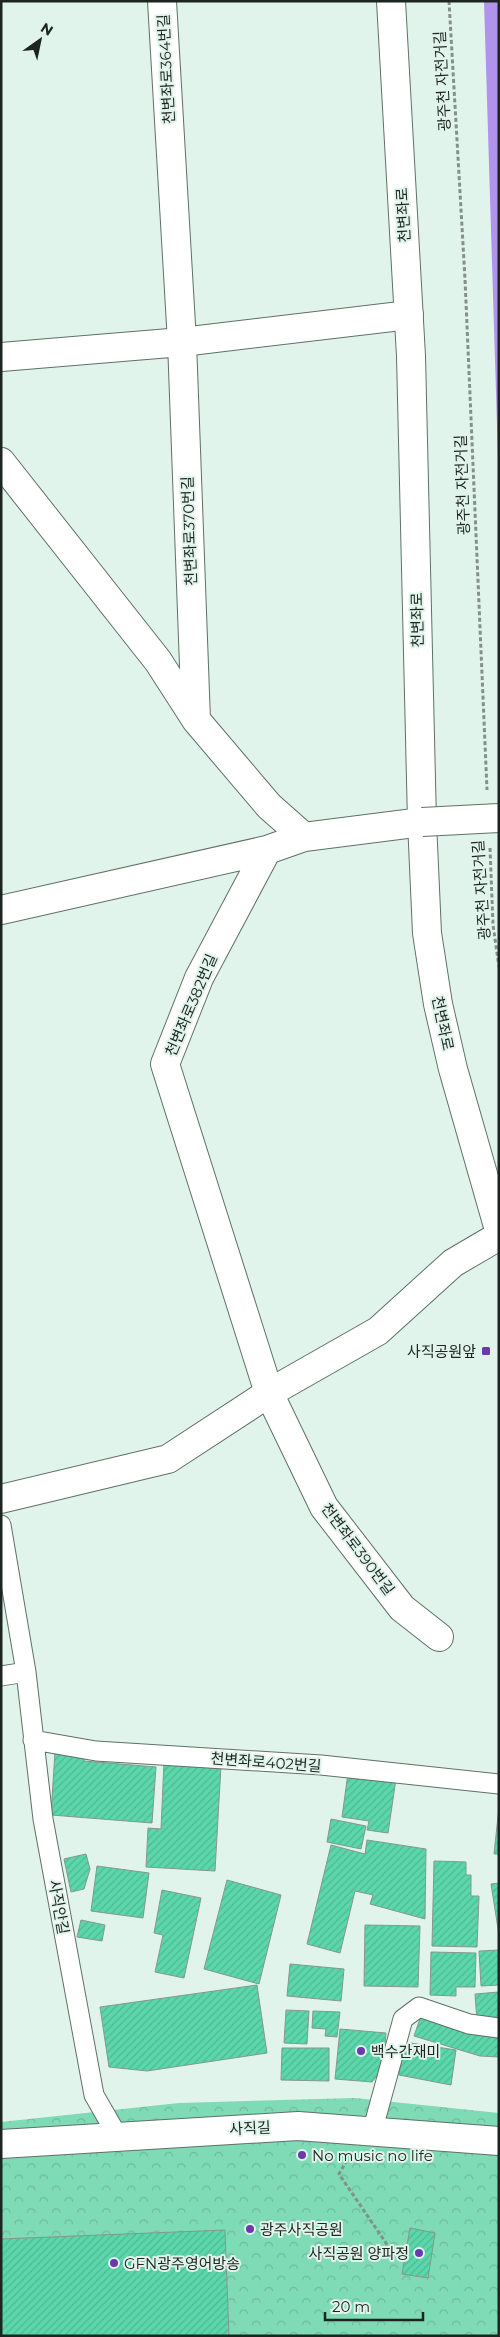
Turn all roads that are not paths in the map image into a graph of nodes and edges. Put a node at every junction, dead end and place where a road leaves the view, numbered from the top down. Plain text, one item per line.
1 (162, 1) edge
2 (391, 1) edge
3 (170, 137) joint
4 (409, 315) junction
5 (182, 342) junction
6 (1, 357) edge
7 (1, 462) edge
8 (196, 720) junction
9 (492, 819) edge
10 (422, 822) junction
11 (304, 837) junction
12 (267, 850) junction
13 (1, 910) edge
14 (489, 1160) edge
15 (197, 1167) joint
16 (499, 1230) edge
17 (499, 1236) edge
18 (269, 1393) junction
19 (1, 1499) edge
20 (1, 1525) edge
21 (439, 1637) dead end
22 (26, 1672) junction
23 (1, 1676) edge
24 (33, 1740) junction
25 (499, 1784) edge
26 (499, 2028) edge
27 (368, 2131) junction
28 (117, 2135) junction
29 (499, 2141) edge
30 (1, 2144) edge

1 - 3 street, 천변좌로364번길
2 - 4 street, 천변좌로
3 - 5 street, 천변좌로370번길
4 - 5 street
4 - 10 street, 천변좌로
5 - 6 street
5 - 8 street, 천변좌로370번길
7 - 8 street
8 - 11 street
9 - 10 street, bridge
10 - 11 street
10 - 14 street, 천변좌로
11 - 12 street
12 - 13 street
12 - 15 street, 천변좌로382번길
14 - 16 street, 천변좌로
15 - 18 street, 천변좌로390번길
17 - 18 street
18 - 19 street
18 - 21 street, 천변좌로390번길
20 - 22 lane, 사직안길
22 - 23 lane
22 - 24 lane, 사직안길
24 - 25 lane, 천변좌로402번길
24 - 28 lane, 사직안길
26 - 27 lane
27 - 28 street, 사직길
27 - 29 street, 사직길
28 - 30 street, 사직길

